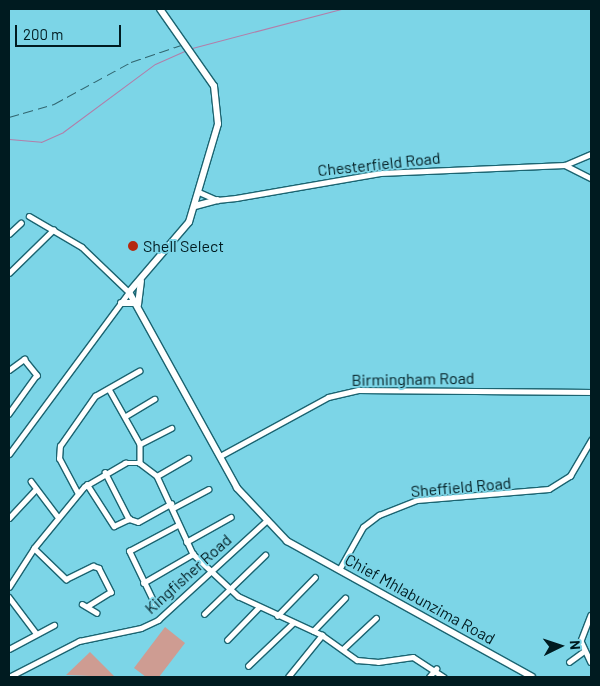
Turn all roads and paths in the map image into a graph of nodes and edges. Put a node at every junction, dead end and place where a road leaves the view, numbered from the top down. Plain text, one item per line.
1 (160, 9) edge
2 (591, 154) edge
3 (565, 165) junction
4 (591, 178) edge
5 (199, 192) junction
6 (217, 200) junction
7 (195, 206) junction
8 (29, 216) dead end
9 (21, 223) dead end
10 (54, 230) junction
11 (9, 234) edge
12 (10, 271) edge
13 (144, 276) junction
14 (129, 292) junction
15 (121, 303) junction
16 (138, 305) junction
17 (9, 370) edge
18 (139, 371) dead end
19 (109, 389) junction
20 (591, 392) edge
21 (154, 399) dead end
22 (9, 414) edge
23 (126, 416) junction
24 (171, 428) dead end
25 (591, 440) edge
26 (140, 444) junction
27 (9, 454) edge
28 (220, 456) junction
29 (188, 458) dead end
30 (140, 463) junction
31 (105, 472) junction
32 (157, 476) junction
33 (32, 481) dead end
34 (87, 484) junction
35 (208, 489) dead end
36 (34, 491) junction
37 (78, 494) junction
38 (172, 506) junction
39 (58, 517) junction
40 (231, 517) dead end
41 (9, 518) edge
42 (129, 519) junction
43 (266, 521) junction
44 (178, 525) junction
45 (186, 542) junction
46 (34, 548) junction
47 (193, 554) junction
48 (265, 555) dead end
49 (339, 570) junction
50 (211, 571) junction
51 (315, 577) dead end
52 (143, 583) junction
53 (9, 587) edge
54 (229, 590) junction
55 (9, 596) edge
56 (345, 598) dead end
57 (82, 604) dead end
58 (90, 606) junction
59 (156, 606) dead end
60 (258, 608) junction
61 (97, 613) dead end
62 (204, 614) dead end
63 (591, 614) edge
64 (278, 616) junction
65 (376, 618) dead end
66 (293, 623) junction
67 (54, 625) dead end
68 (313, 631) junction
69 (36, 633) junction
70 (322, 635) junction
71 (227, 640) dead end
72 (9, 649) edge
73 (343, 649) junction
74 (584, 651) junction
75 (569, 662) dead end
76 (591, 662) edge
77 (248, 666) dead end
78 (436, 669) junction
79 (9, 677) edge
80 (288, 677) edge
81 (429, 677) edge
82 (444, 677) edge
83 (532, 677) edge

1 - 5 main road
2 - 3 street, Chesterfield Road
3 - 4 street, Chesterfield Road
3 - 6 street, Chesterfield Road
5 - 6 street
5 - 7 main road
6 - 7 main road
7 - 13 main road
8 - 10 street
9 - 11 street
10 - 12 street
10 - 14 street
13 - 14 main road
13 - 16 main road
14 - 15 street
14 - 16 main road, Chief Mhlabunzima Road
15 - 16 main road
15 - 27 street
16 - 28 main road, Chief Mhlabunzima Road
17 - 22 street
18 - 19 street
19 - 23 street
19 - 37 street
20 - 28 street, Birmingham Road
21 - 23 street
23 - 26 street
24 - 26 street
25 - 49 street, Sheffield Road
26 - 30 street
28 - 43 main road, Chief Mhlabunzima Road
29 - 32 street
30 - 31 street
30 - 32 street
31 - 34 street
31 - 42 street
32 - 38 street
33 - 36 street
34 - 37 street
34 - 42 street
35 - 38 street
36 - 39 street
36 - 41 street
37 - 39 street
38 - 42 street
38 - 44 street
39 - 46 street
40 - 45 street
43 - 49 main road, Chief Mhlabunzima Road
43 - 50 street, Kingfisher Road
44 - 45 street
44 - 52 street
45 - 47 street
46 - 53 street
46 - 58 street
47 - 50 street
47 - 52 street
48 - 54 street
49 - 83 main road, Chief Mhlabunzima Road
50 - 54 street
50 - 79 street, Kingfisher Road
51 - 64 street
52 - 59 street
54 - 60 street
54 - 62 street
55 - 69 street
56 - 68 street
57 - 58 street
58 - 61 street
60 - 64 street
60 - 71 street
63 - 74 street
64 - 66 street
65 - 73 street
66 - 68 street
66 - 77 street
67 - 69 street
68 - 70 street
69 - 72 street
70 - 73 street
70 - 80 street
73 - 78 street
74 - 75 street
74 - 76 street
78 - 81 street
78 - 82 street

